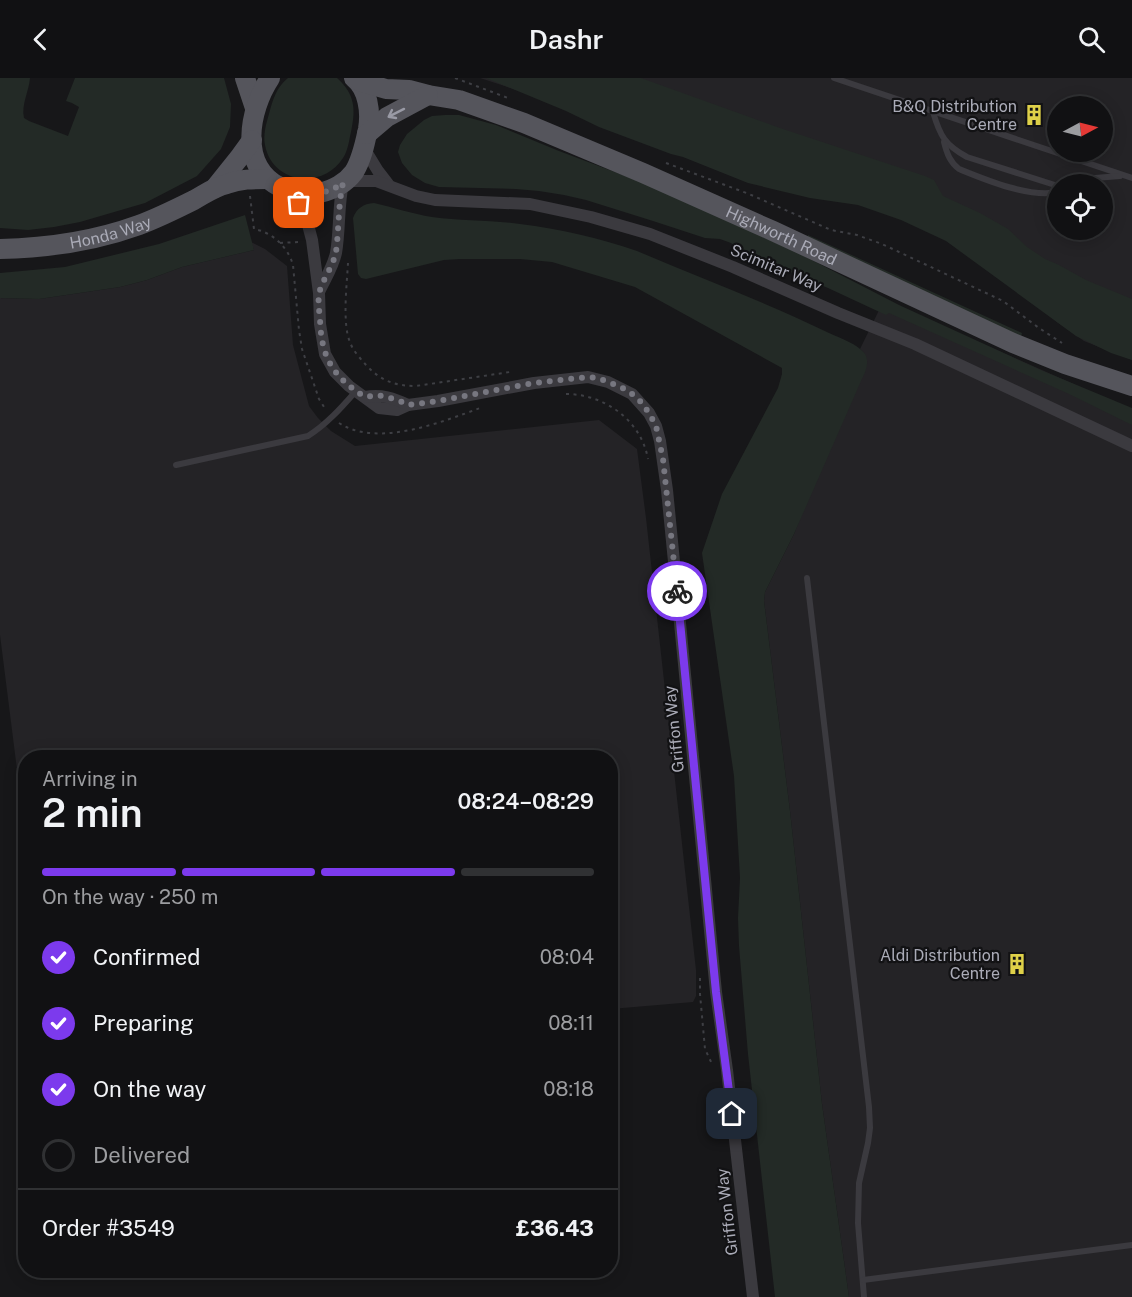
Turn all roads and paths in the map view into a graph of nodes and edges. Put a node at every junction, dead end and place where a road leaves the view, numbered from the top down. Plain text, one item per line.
1 (245, 78) edge
2 (270, 78) edge
3 (455, 78) edge
4 (834, 78) edge
5 (356, 79) edge
6 (428, 95) junction
7 (510, 99) dead end
8 (255, 108) junction
9 (933, 112) junction
10 (942, 138) junction
11 (252, 140) junction
12 (365, 141) junction
13 (664, 163) dead end
14 (1113, 176) edge
15 (1129, 177) edge
16 (248, 179) junction
17 (267, 179) junction
18 (345, 182) junction
19 (1047, 182) edge
20 (388, 184) junction
21 (215, 188) junction
22 (294, 193) junction
23 (1047, 194) edge
24 (0, 249) edge
25 (348, 258) dead end
26 (319, 293) junction
27 (1066, 346) dead end
28 (510, 372) dead end
29 (1132, 386) edge
30 (360, 394) junction
31 (565, 394) dead end
32 (480, 408) dead end
33 (333, 417) junction
34 (1132, 446) edge
35 (649, 462) dead end
36 (176, 465) dead end
37 (807, 578) dead end
38 (700, 976) dead end
39 (705, 1049) dead end
40 (1132, 1245) edge
41 (863, 1280) junction
42 (753, 1297) edge
43 (864, 1297) edge

1 - 8 main road
2 - 8 main road
3 - 7 path
4 - 9 lane
5 - 6 main road, Highworth Road
5 - 12 main road
6 -> 12 main road
6 - 29 main road, Highworth Road
8 - 11 main road
9 - 10 lane
9 - 15 lane
10 - 19 lane
10 - 23 lane
11 - 17 main road
11 - 21 main road, Honda Way
12 - 18 main road
12 - 20 street
13 - 27 path
14 - 15 lane
16 - 17 main road, Honda Way
16 - 21 main road, Honda Way
16 - 33 path
17 - 22 main road
18 - 20 street, Scimitar Way
18 - 22 main road
18 - 26 street
20 - 34 street, Scimitar Way
21 - 24 main road, Honda Way
22 - 26 street
25 - 28 path
26 - 30 street
30 - 33 lane
30 - 42 street, Griffon Way
31 - 35 path
32 - 33 path
33 - 36 lane
37 - 41 lane
38 - 39 path
40 - 41 lane
41 - 43 lane

